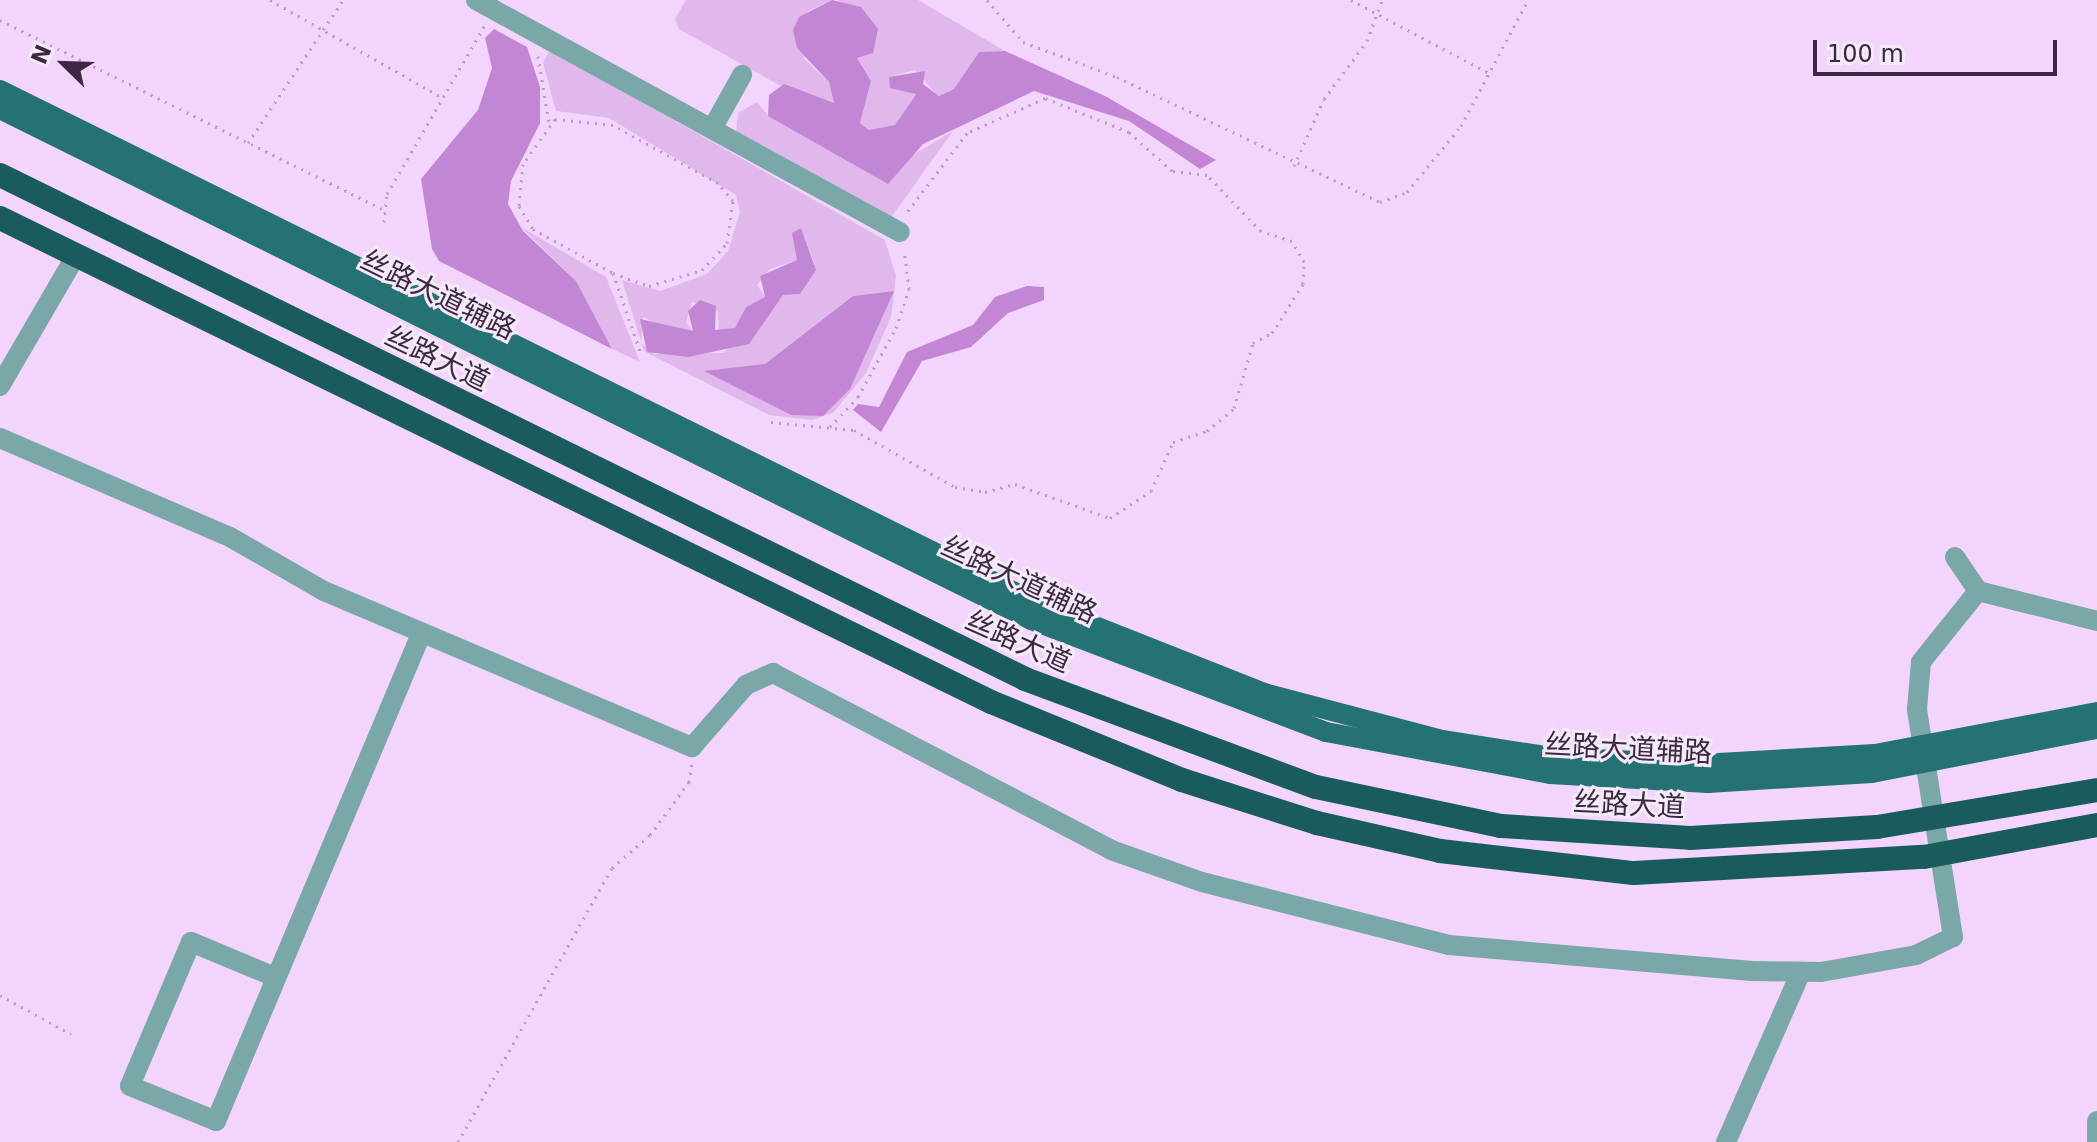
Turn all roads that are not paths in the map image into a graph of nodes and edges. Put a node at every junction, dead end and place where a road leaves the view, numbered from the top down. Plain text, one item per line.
1 (485, 5) edge
2 (742, 75) dead end
3 (0, 90) edge
4 (0, 109) edge
5 (712, 129) junction
6 (0, 175) edge
7 (0, 218) edge
8 (900, 232) road end
9 (75, 257) junction
10 (0, 386) edge
11 (0, 438) edge
12 (1955, 557) dead end
13 (1978, 591) junction
14 (2097, 621) edge
15 (421, 634) junction
16 (2097, 712) edge
17 (2097, 729) edge
18 (2097, 790) edge
19 (2097, 825) edge
20 (1801, 972) junction
21 (275, 977) junction
22 (2097, 1121) edge
23 (1726, 1142) edge
24 (2097, 1142) edge

1 - 5 street
2 - 5 street
3 - 16 main road, 丝路大道辅路
4 - 17 main road, 丝路大道辅路
5 - 8 street
6 - 18 highway, 丝路大道
7 - 9 highway
9 - 10 street
9 - 19 highway
11 - 15 street
12 - 13 street
13 - 14 street
13 - 20 street
15 - 20 street
15 - 21 street
20 - 23 street
21 - 21 street
22 - 24 street

